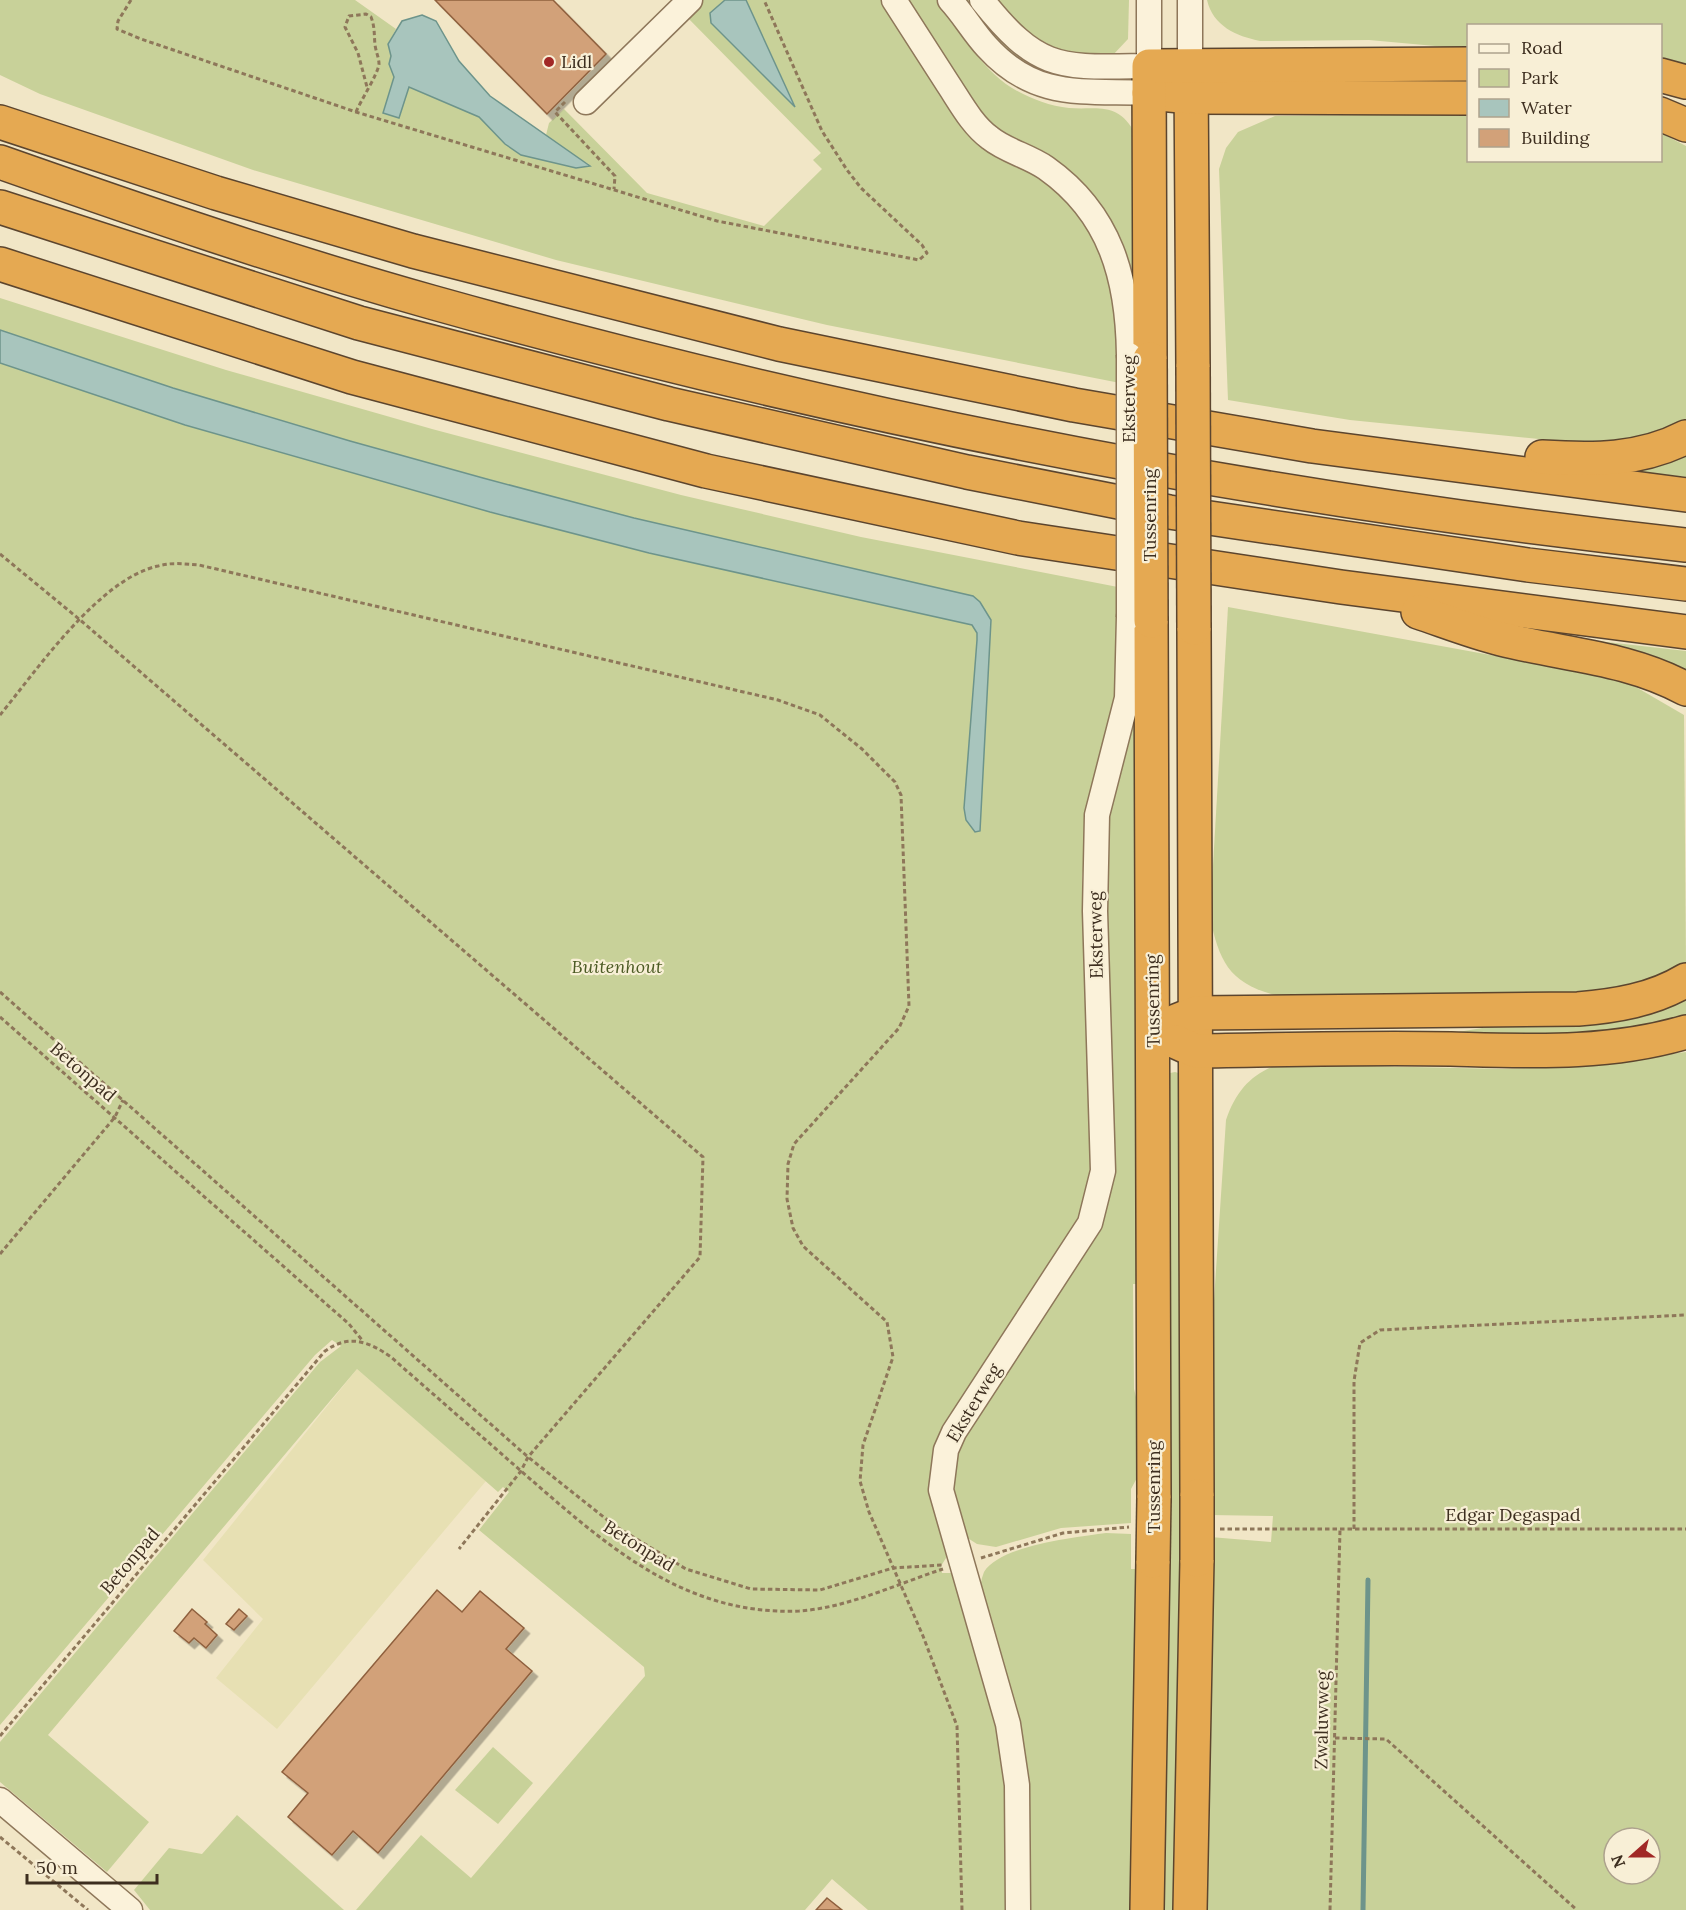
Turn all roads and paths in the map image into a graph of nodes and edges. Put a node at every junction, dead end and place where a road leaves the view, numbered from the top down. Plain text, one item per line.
1 (131, 0) edge
2 (690, 0) edge
3 (764, 0) edge
4 (894, 0) edge
5 (950, 0) edge
6 (982, 0) edge
7 (1149, 0) edge
8 (1190, 0) edge
9 (1467, 64) edge
10 (1190, 65) junction
11 (1662, 76) edge
12 (1149, 80) junction
13 (1686, 82) edge
14 (367, 87) junction
15 (1191, 97) junction
16 (1467, 98) edge
17 (0, 102) edge
18 (586, 102) joint
19 (356, 112) junction
20 (1662, 115) edge
21 (0, 122) edge
22 (1686, 125) edge
23 (51, 141) junction
24 (0, 162) edge
25 (614, 189) junction
26 (0, 207) edge
27 (0, 264) edge
28 (1139, 357) junction
29 (1686, 437) edge
30 (1312, 446) junction
31 (1686, 495) edge
32 (1686, 545) edge
33 (0, 554) edge
34 (1686, 584) edge
35 (1341, 587) junction
36 (79, 619) junction
37 (1140, 619) junction
38 (1686, 632) edge
39 (1686, 689) edge
40 (0, 715) edge
41 (1686, 980) edge
42 (0, 992) edge
43 (1196, 1013) junction
44 (0, 1017) edge
45 (1153, 1032) junction
46 (1686, 1032) edge
47 (1196, 1051) junction
48 (123, 1100) junction
49 (115, 1117) junction
50 (0, 1254) edge
51 (1686, 1315) edge
52 (362, 1341) junction
53 (528, 1457) junction
54 (521, 1472) junction
55 (1686, 1529) edge
56 (1340, 1530) joint
57 (1354, 1530) junction
58 (459, 1549) dead end
59 (962, 1563) junction
60 (893, 1568) junction
61 (900, 1584) junction
62 (0, 1736) edge
63 (1335, 1738) junction
64 (0, 1800) edge
65 (0, 1837) edge
66 (88, 1910) edge
67 (130, 1910) edge
68 (962, 1910) edge
69 (1018, 1910) edge
70 (1147, 1910) edge
71 (1190, 1910) edge
72 (1330, 1910) edge
73 (1577, 1910) edge

1 - 19 path
2 - 18 street
3 - 25 path
4 - 28 street, Eksterweg
5 - 12 street
6 - 12 street
7 - 12 street
8 - 10 street
9 - 10 highway
10 - 12 highway
10 - 15 highway
11 - 13 highway
12 - 15 highway
12 - 28 highway, Tussenring
14 - 14 path
14 - 19 path
15 - 16 highway
15 - 43 highway, bridge
17 - 23 highway
18 - 25 path
19 - 25 path
20 - 22 highway
21 - 23 highway
23 - 30 highway
24 - 32 highway
26 - 34 highway
27 - 35 highway
28 - 37 highway, Tussenring, bridge
29 - 30 highway
30 - 31 highway
33 - 36 path
35 - 38 highway
35 - 39 highway
36 - 40 path
36 - 53 path
36 - 60 path
37 - 45 highway, Tussenring
37 - 59 street, Eksterweg
41 - 43 highway
42 - 48 path
43 - 45 highway
43 - 47 highway
44 - 49 path, Betonpad
45 - 47 highway
45 - 70 highway, Tussenring, bridge
46 - 47 highway
47 - 71 highway, bridge
48 - 49 path
48 - 53 path
49 - 50 path
49 - 52 path, Betonpad
51 - 57 path
52 - 54 path, Betonpad
52 - 62 path, Betonpad
53 - 54 path
53 - 60 path
54 - 58 path
54 - 61 path, Betonpad
55 - 57 path, Edgar Degaspad
56 - 57 path, Edgar Degaspad
56 - 63 path, Zwaluwweg
59 - 60 path
59 - 61 path, Betonpad
59 - 69 street, Eksterweg
60 - 61 path
61 - 68 path
63 - 72 path, Zwaluwweg
63 - 73 path
64 - 67 street
65 - 66 path

